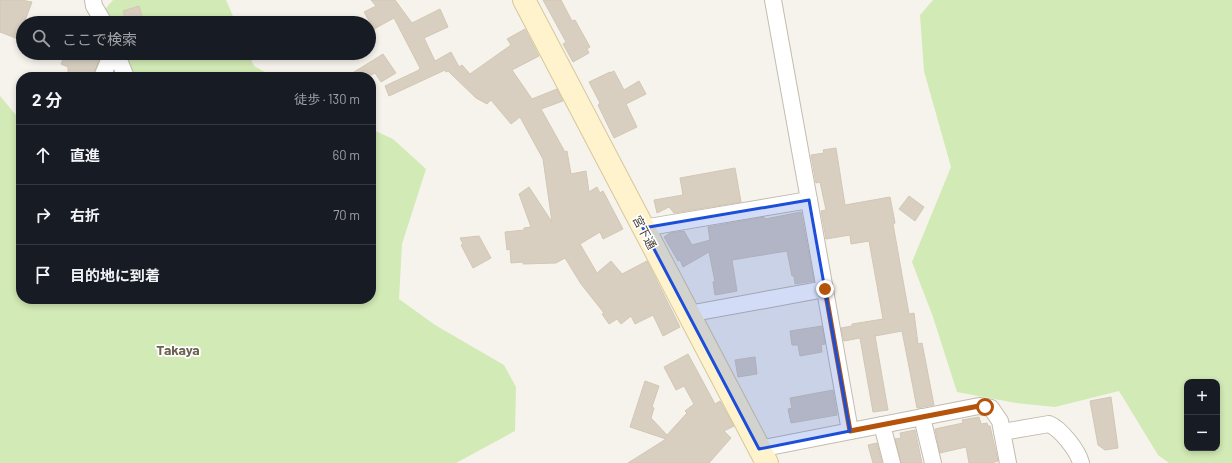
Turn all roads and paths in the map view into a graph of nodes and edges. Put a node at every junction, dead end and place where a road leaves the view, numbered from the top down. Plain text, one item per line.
1 (93, 0) edge
2 (524, 0) edge
3 (773, 0) edge
4 (100, 16) edge
5 (109, 60) edge
6 (119, 60) edge
7 (104, 72) edge
8 (124, 72) edge
9 (809, 200) junction
10 (643, 228) junction
11 (825, 289) junction
12 (688, 314) junction
13 (922, 417) junction
14 (882, 425) junction
15 (850, 431) junction
16 (1002, 432) junction
17 (763, 456) edge
18 (892, 463) edge
19 (933, 463) edge
20 (1008, 463) edge
21 (1081, 463) edge

1 - 4 street
2 - 10 street, 宮下通
3 - 9 street
5 - 7 street
6 - 8 street
9 - 10 street
9 - 11 street
10 - 12 street, 宮下通
11 - 12 street
11 - 15 street
12 - 17 street, 宮下通
13 - 14 street
13 - 16 street
13 - 19 street
14 - 15 street
14 - 18 street
15 - 17 street
16 - 20 street
16 - 21 street

